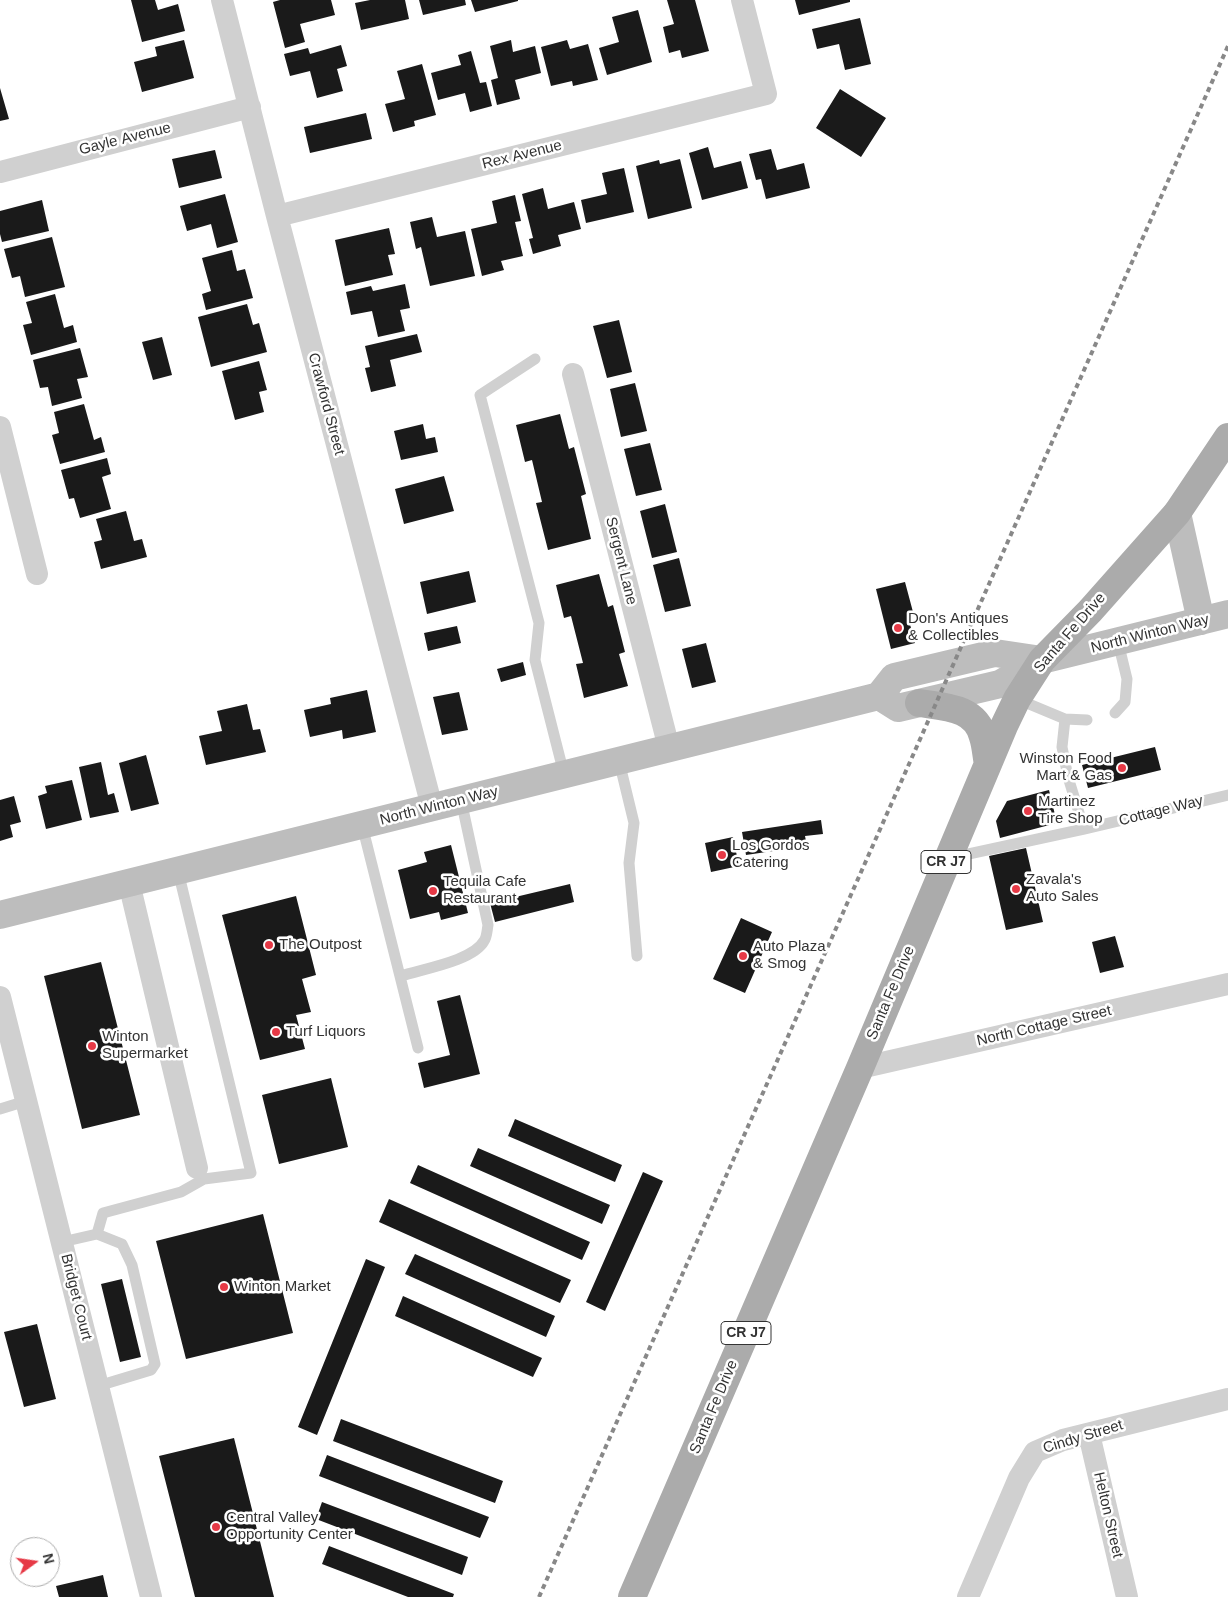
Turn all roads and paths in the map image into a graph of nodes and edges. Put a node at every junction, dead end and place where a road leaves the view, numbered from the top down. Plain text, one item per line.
1 (222, 0) edge
2 (742, 0) edge
3 (250, 108) junction
4 (0, 172) edge
5 (277, 216) junction
6 (535, 359) dead end
7 (573, 374) dead end
8 (0, 427) edge
9 (1228, 437) edge
10 (1177, 513) junction
11 (38, 574) dead end
12 (1228, 614) edge
13 (1201, 621) junction
14 (1118, 642) junction
15 (1042, 660) junction
16 (879, 696) junction
17 (1017, 699) junction
18 (919, 703) junction
19 (1115, 713) dead end
20 (1065, 719) junction
21 (1087, 720) dead end
22 (669, 748) junction
23 (619, 761) junction
24 (988, 764) junction
25 (564, 775) junction
26 (1228, 795) edge
27 (461, 800) junction
28 (432, 808) junction
29 (362, 825) junction
30 (1084, 830) junction
31 (947, 859) junction
32 (178, 871) junction
33 (129, 883) junction
34 (0, 915) edge
35 (637, 956) dead end
36 (401, 976) junction
37 (1228, 984) edge
38 (0, 997) edge
39 (418, 1048) dead end
40 (860, 1068) junction
41 (26, 1101) junction
42 (0, 1108) edge
43 (200, 1174) junction
44 (97, 1234) junction
45 (62, 1242) junction
46 (98, 1386) junction
47 (1228, 1399) edge
48 (1089, 1434) junction
49 (151, 1597) edge
50 (632, 1597) edge
51 (968, 1597) edge
52 (1127, 1597) edge

1 - 3 street, Crawford Street
2 - 5 street, Rex Avenue
3 - 4 street, Gayle Avenue
3 - 5 street, Crawford Street
5 - 28 street, Crawford Street
6 - 25 lane
7 - 22 street, Sergent Lane
8 - 11 street
9 - 10 main road, Santa Fe Drive / CR J7
10 - 13 main road
10 - 15 main road, Santa Fe Drive / CR J7
12 - 13 main road, North Winton Way
13 - 14 main road, North Winton Way
14 - 15 main road, North Winton Way
14 - 19 lane
15 - 16 main road, North Winton Way
15 - 17 main road, Santa Fe Drive / CR J7
15 - 18 main road, North Winton Way
16 - 18 main road, North Winton Way
16 - 22 main road, North Winton Way
17 - 20 lane
17 - 24 main road, Santa Fe Drive / CR J7
18 - 24 main road
20 - 21 lane
20 - 30 lane
22 - 23 main road, North Winton Way
23 - 25 main road, North Winton Way
23 - 35 lane
24 - 31 main road, Santa Fe Drive / CR J7
25 - 27 main road, North Winton Way
26 - 30 lane, Cottage Way
27 - 28 main road, North Winton Way
27 - 36 lane
28 - 29 main road, North Winton Way
29 - 32 main road, North Winton Way
29 - 36 lane
30 - 31 lane, Cottage Way
31 - 40 main road, Santa Fe Drive / CR J7
32 - 33 main road, North Winton Way
32 - 43 lane
33 - 34 main road, North Winton Way
33 - 43 street
36 - 39 lane
37 - 40 street, North Cottage Street
38 - 41 street, Bridget Court
40 - 50 main road, Santa Fe Drive / CR J7
41 - 42 lane
41 - 45 street, Bridget Court
43 - 44 lane
44 - 45 lane
44 - 46 lane
45 - 46 street, Bridget Court
46 - 49 street, Bridget Court
47 - 48 street, Cindy Street
48 - 51 street, Cindy Street
48 - 52 street, Helton Street

